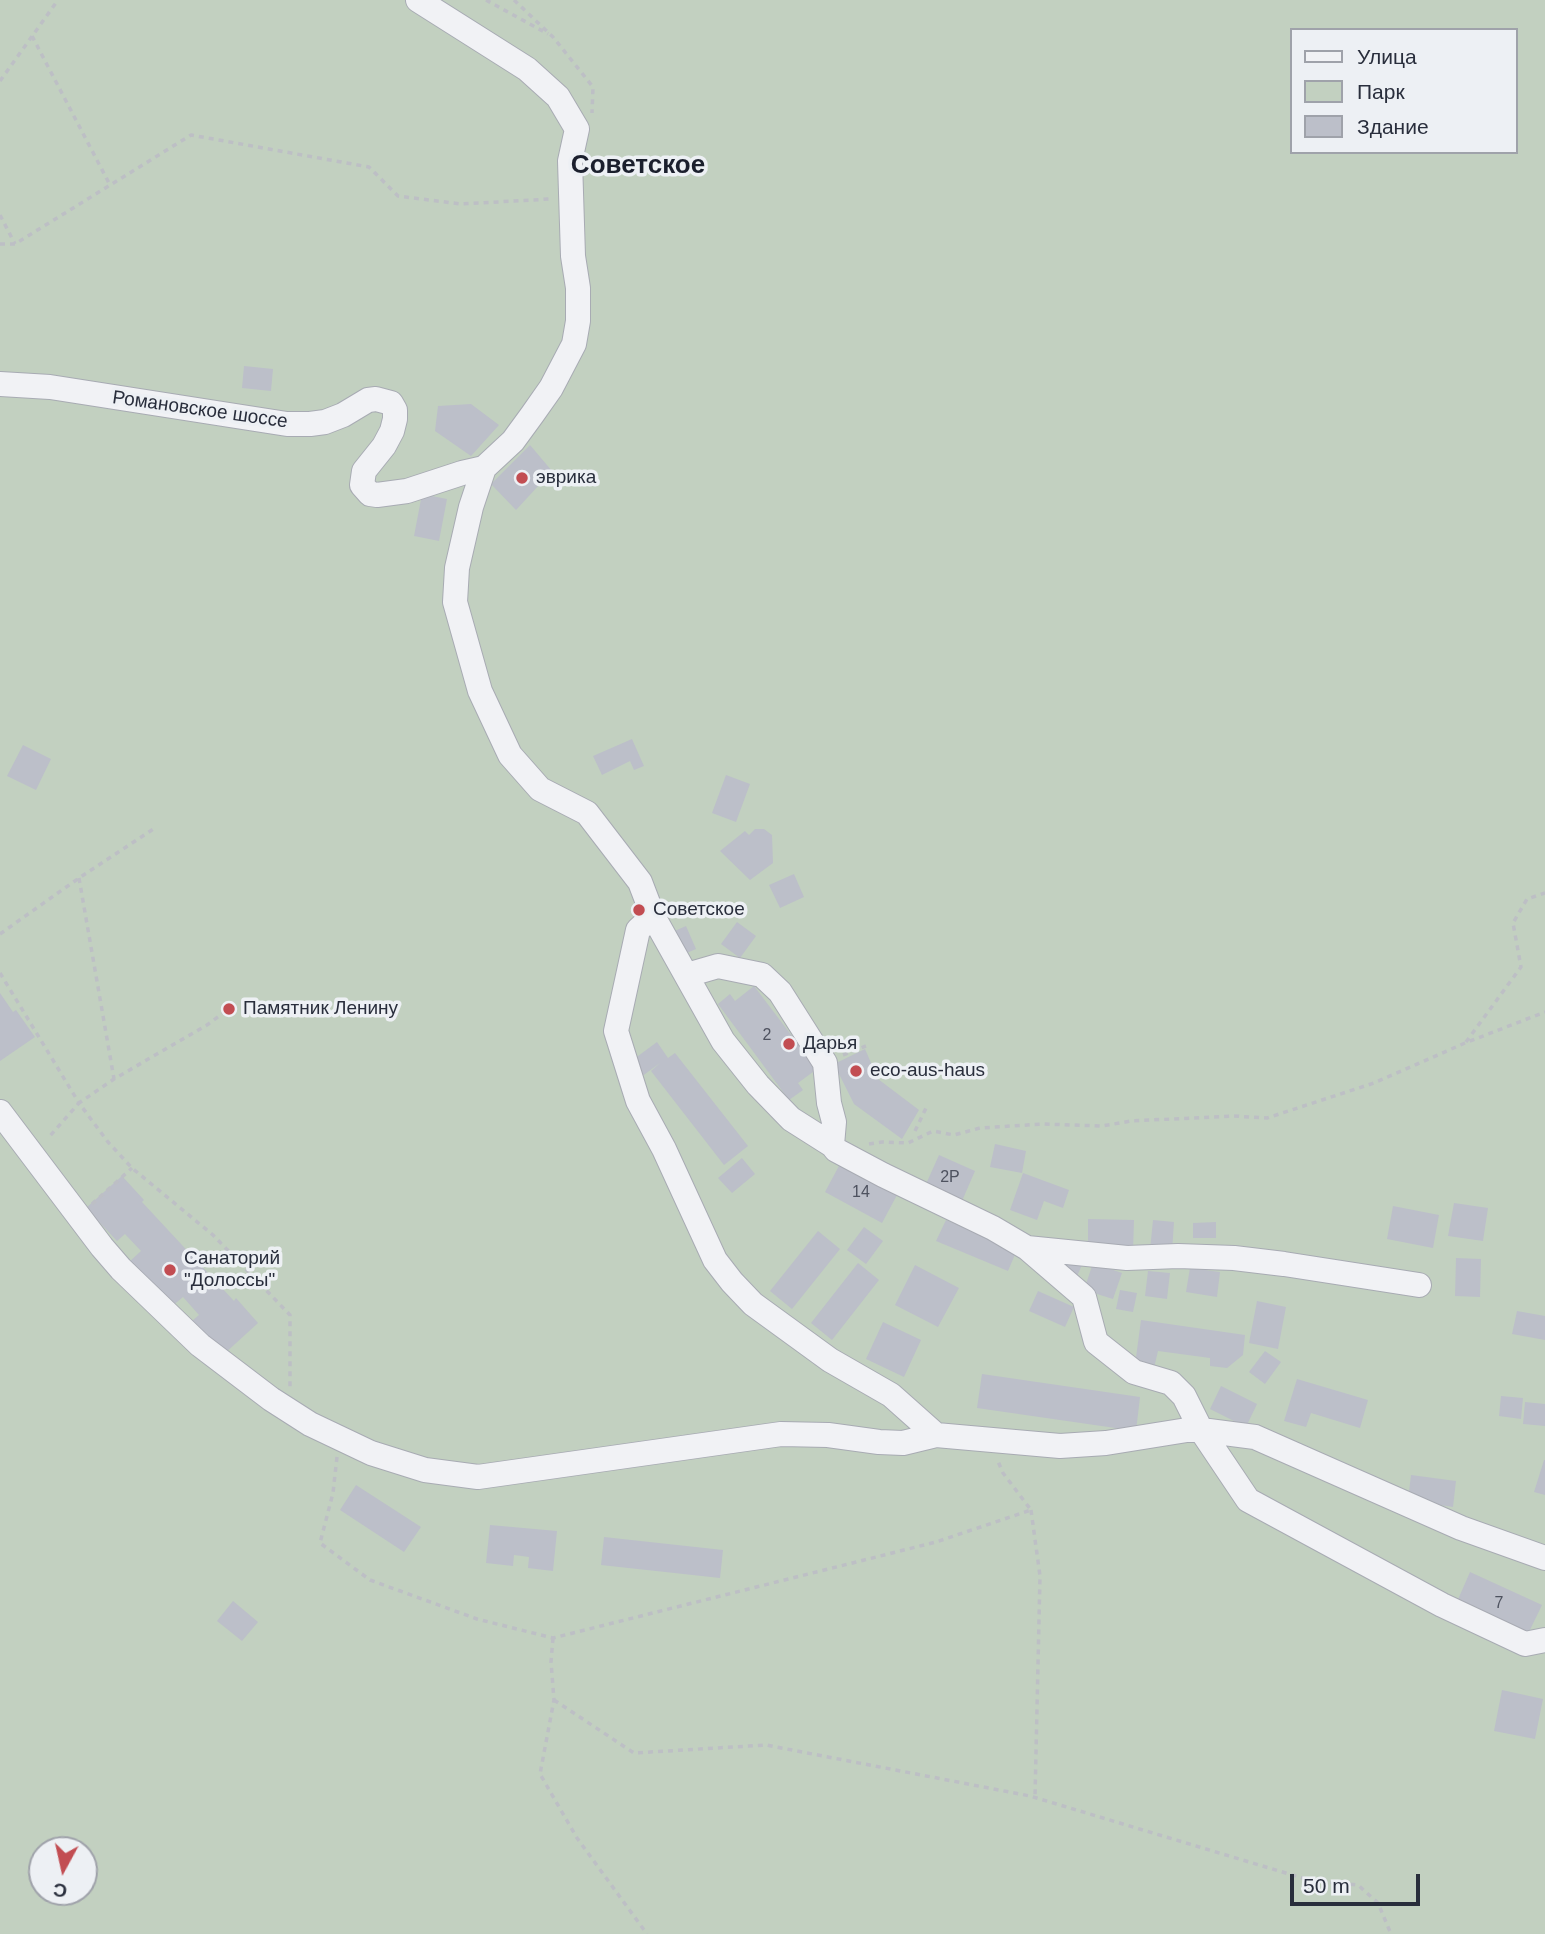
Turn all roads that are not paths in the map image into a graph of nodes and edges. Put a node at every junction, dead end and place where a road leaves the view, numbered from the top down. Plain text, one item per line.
1 (418, 0) edge
2 (0, 384) edge
3 (484, 468) junction
4 (653, 916) junction
5 (687, 975) junction
6 (0, 1112) edge
7 (834, 1147) junction
8 (1027, 1248) junction
9 (1419, 1285) dead end
10 (1201, 1430) junction
11 (936, 1435) junction
12 (1545, 1558) edge
13 (1545, 1640) edge

1 - 3 street, Романовское шоссе
2 - 3 street, Романовское шоссе
3 - 4 street
4 - 5 street
4 - 11 street
5 - 7 street
5 - 7 street
6 - 11 street
7 - 8 street
8 - 9 street
8 - 10 street
10 - 11 street
10 - 12 street
10 - 13 street

